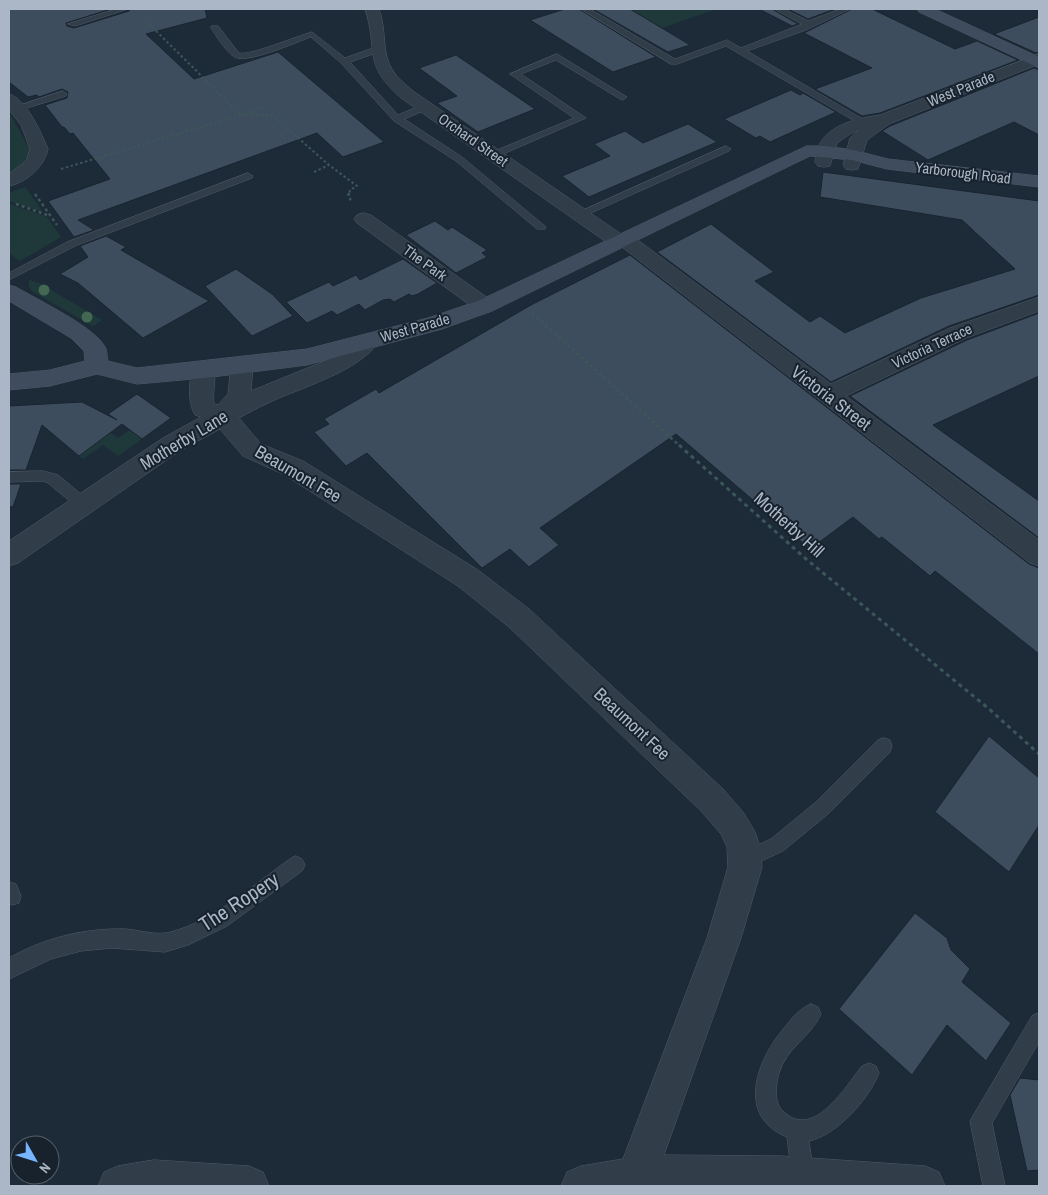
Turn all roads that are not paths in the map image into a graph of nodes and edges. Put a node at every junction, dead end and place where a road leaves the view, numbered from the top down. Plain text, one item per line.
1 (124, 9) edge
2 (372, 9) edge
3 (585, 9) edge
4 (778, 9) edge
5 (846, 9) edge
6 (924, 9) edge
7 (72, 24) dead end
8 (808, 24) junction
9 (215, 28) dead end
10 (379, 49) junction
11 (740, 51) junction
12 (344, 61) junction
13 (1037, 61) edge
14 (63, 94) dead end
15 (623, 98) dead end
16 (13, 103) edge
17 (425, 107) junction
18 (397, 119) junction
19 (873, 123) junction
20 (726, 149) dead end
21 (493, 154) junction
22 (824, 156) junction
23 (853, 160) junction
24 (248, 176) dead end
25 (9, 181) edge
26 (1039, 182) edge
27 (580, 214) junction
28 (364, 219) road end
29 (541, 228) dead end
30 (621, 240) junction
31 (9, 277) edge
32 (9, 292) edge
33 (1039, 304) edge
34 (485, 306) junction
35 (368, 341) junction
36 (242, 365) junction
37 (98, 366) junction
38 (204, 370) junction
39 (9, 382) edge
40 (828, 395) junction
41 (223, 416) junction
42 (9, 476) edge
43 (83, 504) junction
44 (9, 555) edge
45 (1039, 555) edge
46 (884, 746) dead end
47 (744, 860) junction
48 (296, 865) dead end
49 (9, 969) edge
50 (810, 1014) dead end
51 (1039, 1023) edge
52 (869, 1073) dead end
53 (797, 1132) junction
54 (636, 1177) junction
55 (803, 1177) junction
56 (118, 1186) edge
57 (249, 1186) edge
58 (581, 1186) edge
59 (925, 1186) edge
60 (994, 1186) edge

1 - 7 lane
2 - 10 street, Orchard Street
3 - 11 lane
4 - 8 lane
5 - 8 lane
6 - 13 main road
8 - 11 lane
9 - 12 lane
10 - 12 lane
10 - 17 street, Orchard Street
11 - 19 lane
12 - 18 lane
13 - 19 street, West Parade
14 - 16 lane
15 - 21 lane
16 - 25 street
17 - 18 lane
17 - 21 street, Orchard Street
18 - 29 lane
19 - 22 street, West Parade
19 - 23 street, West Parade
20 - 27 lane
21 - 27 street, Orchard Street
22 - 23 main road, West Parade
22 - 30 main road, West Parade
23 - 26 main road, Yarborough Road
24 - 31 lane
27 - 30 street, Orchard Street
28 - 34 street, The Park
30 - 34 main road, West Parade
30 - 40 street, Victoria Street
32 - 37 main road
33 - 40 street, Victoria Terrace
34 - 35 main road, West Parade
35 - 36 main road, West Parade
35 - 41 street, Motherby Lane
36 - 38 main road, West Parade
36 - 41 street
37 - 38 main road, West Parade
37 - 39 main road, West Parade
38 - 41 street, Beaumont Fee
40 - 45 street, Victoria Street
41 - 43 street, Motherby Lane
41 - 47 street, Beaumont Fee
42 - 43 lane
43 - 44 street, Motherby Lane
46 - 47 lane
47 - 54 street, Beaumont Fee
48 - 49 lane, The Ropery
50 - 53 lane
51 - 60 lane
52 - 53 lane
53 - 55 lane
54 - 55 street
54 - 58 street
55 - 59 street
56 - 57 street

